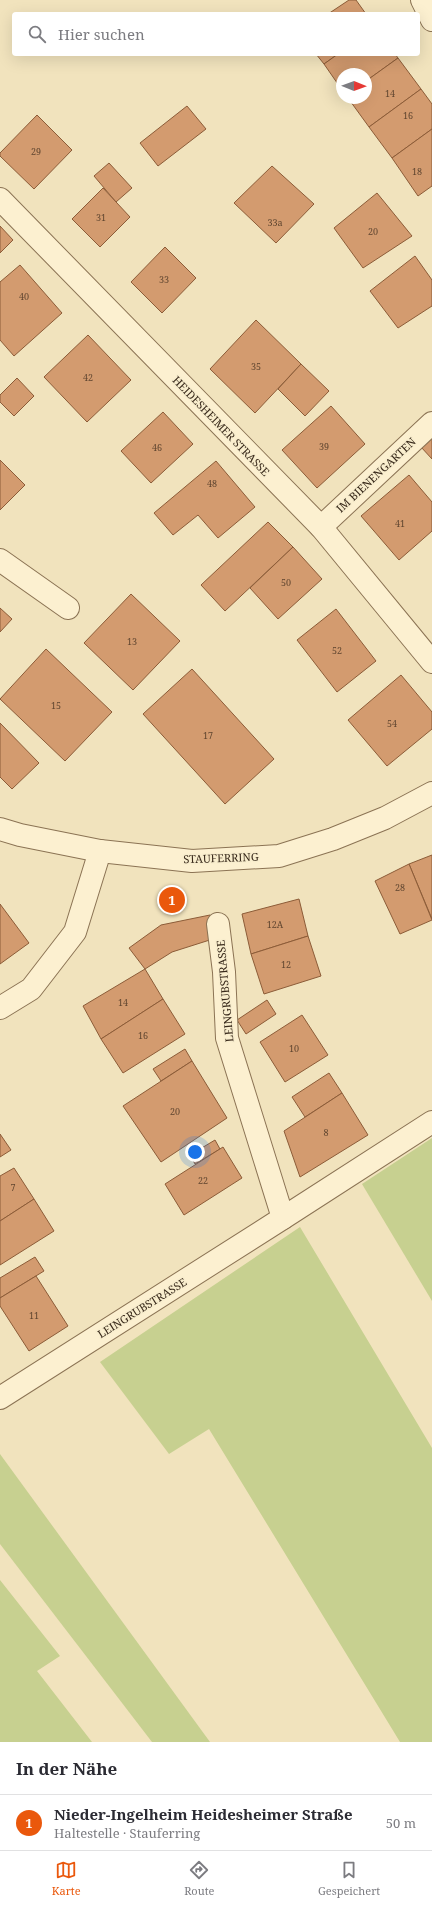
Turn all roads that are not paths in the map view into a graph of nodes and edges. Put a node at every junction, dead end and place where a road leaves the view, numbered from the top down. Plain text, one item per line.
1 (422, 0) edge
2 (432, 20) edge
3 (0, 199) edge
4 (432, 423) edge
5 (321, 527) junction
6 (0, 560) edge
7 (68, 608) dead end
8 (432, 662) edge
9 (432, 793) edge
10 (0, 829) edge
11 (100, 851) junction
12 (218, 924) dead end
13 (0, 1008) edge
14 (432, 1122) edge
15 (283, 1218) junction
16 (1, 1393) edge

1 - 2 street
3 - 5 street, HEIDESHEIMER STRASSE
4 - 5 street, IM BIENENGARTEN
5 - 8 street, HEIDESHEIMER STRASSE
6 - 7 street
9 - 11 street, STAUFERRING
10 - 11 street, STAUFERRING
11 - 13 street
12 - 15 street, LEINGRUBSTRASSE
14 - 15 street, LEINGRUBSTRASSE
15 - 16 street, LEINGRUBSTRASSE

